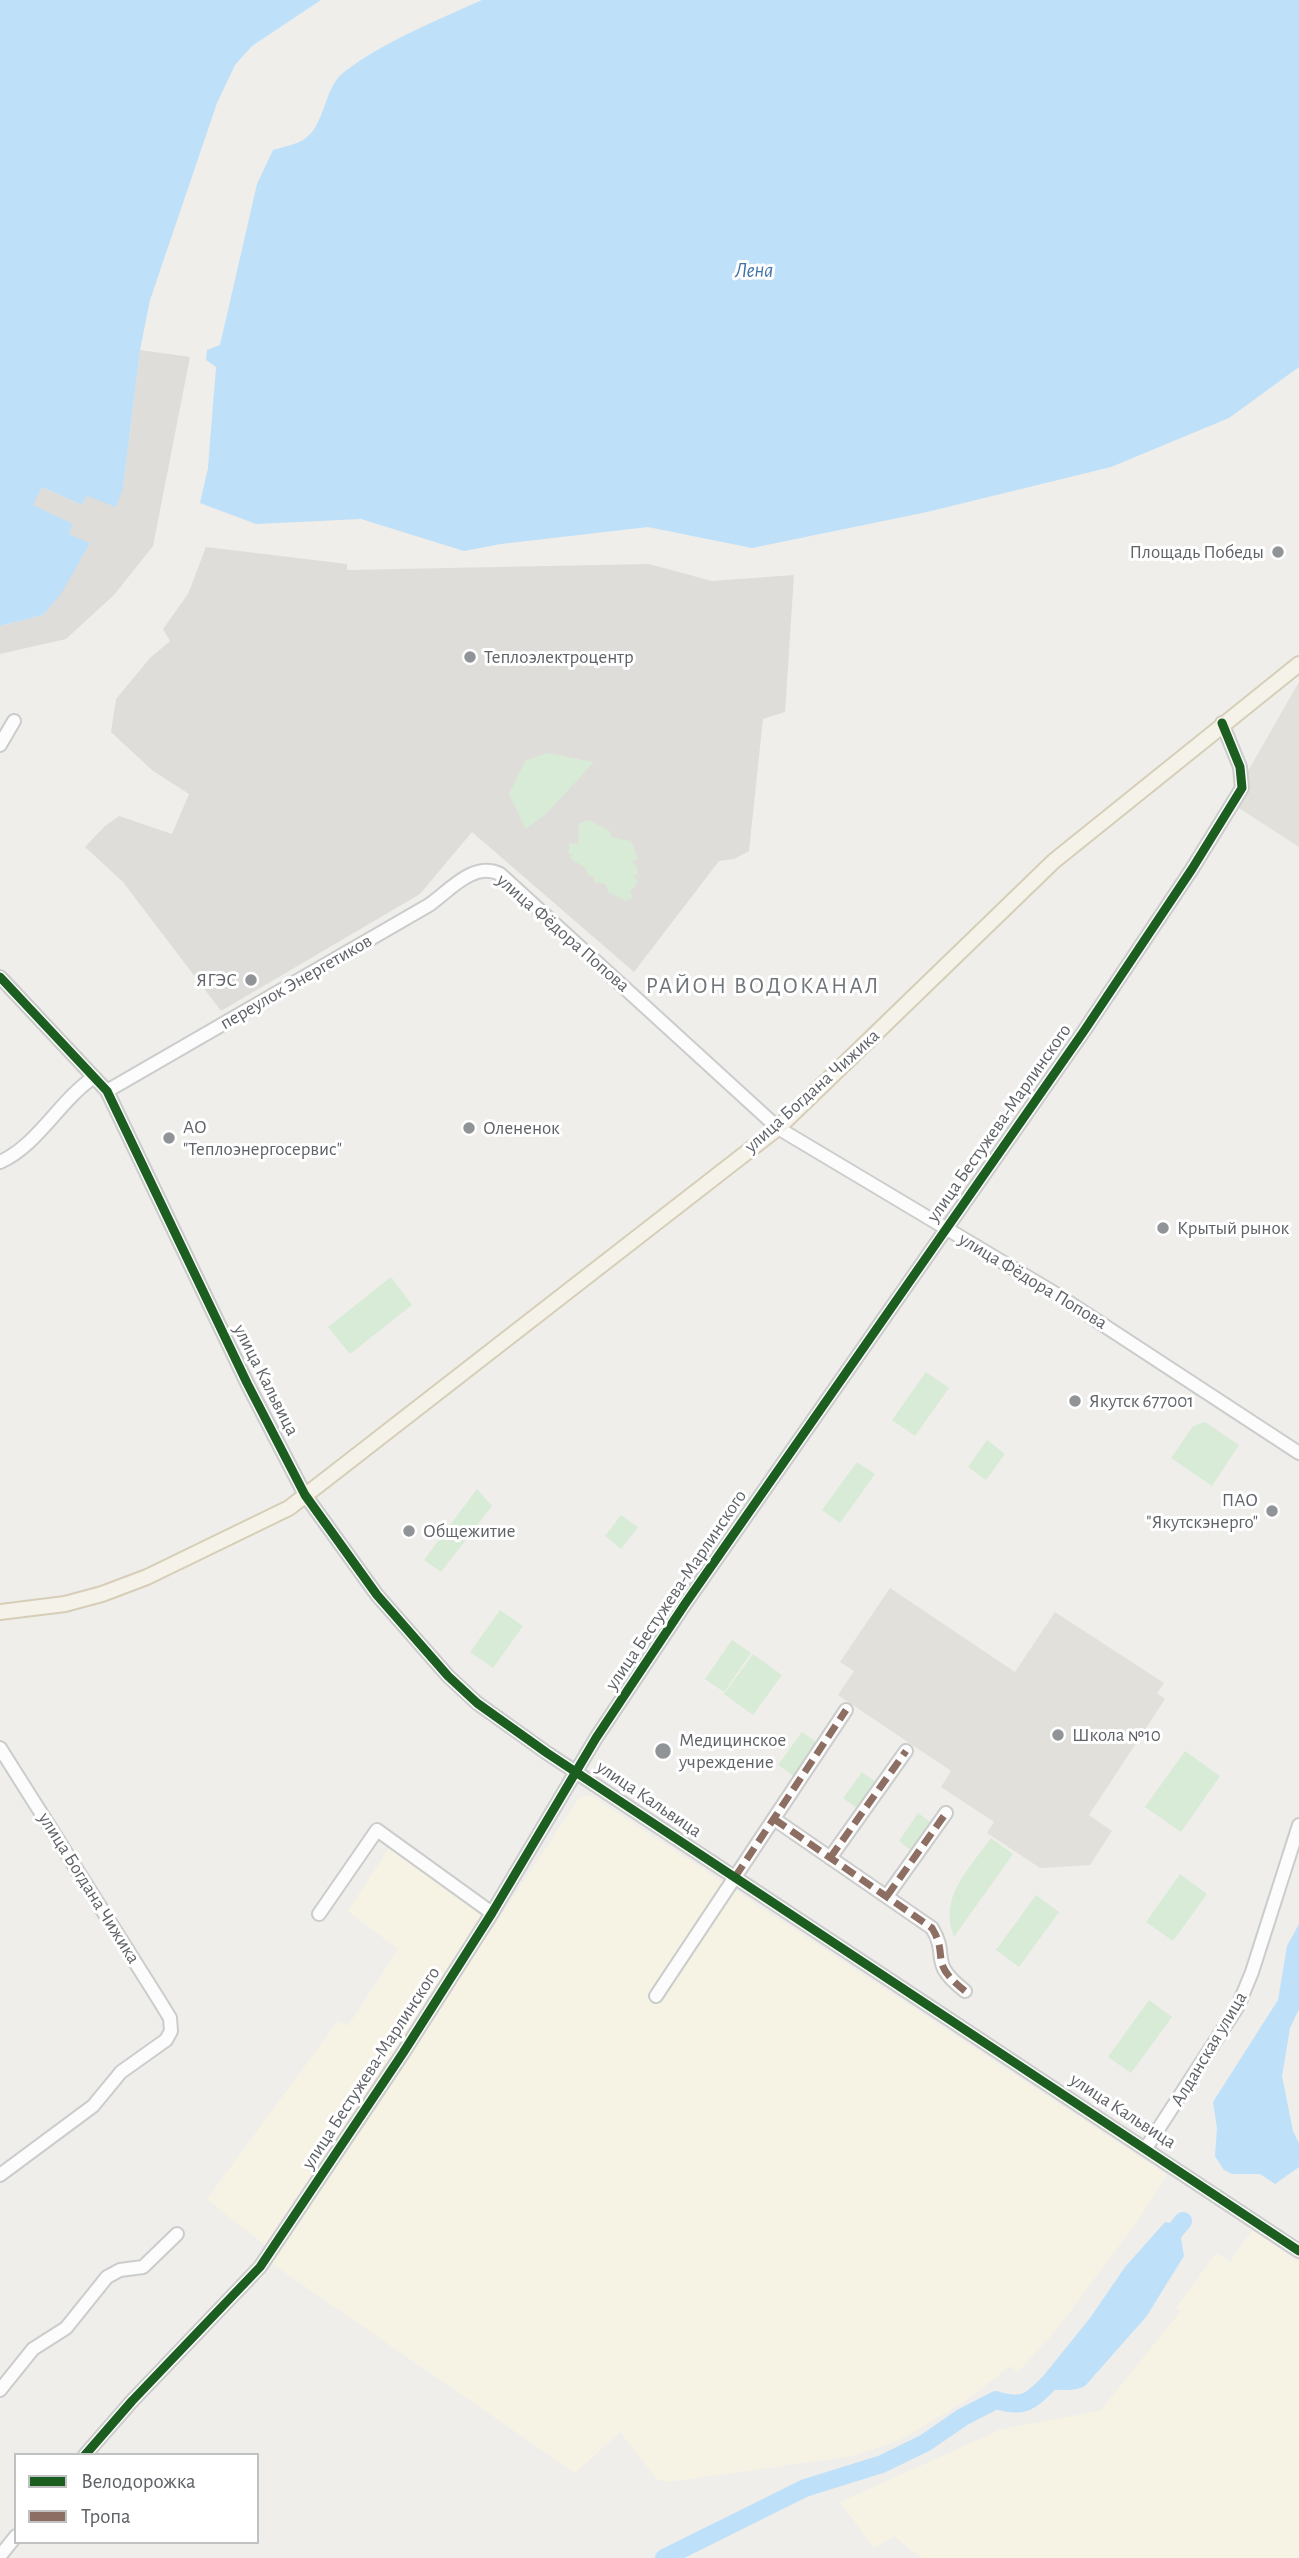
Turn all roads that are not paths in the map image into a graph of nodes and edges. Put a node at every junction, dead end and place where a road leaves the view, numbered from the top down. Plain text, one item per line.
1 (1299, 664) edge
2 (14, 721) dead end
3 (1222, 723) junction
4 (0, 745) edge
5 (481, 869) joint
6 (0, 977) edge
7 (94, 1077) junction
8 (107, 1091) junction
9 (778, 1128) junction
10 (0, 1162) edge
11 (947, 1229) junction
12 (1299, 1452) edge
13 (305, 1495) junction
14 (0, 1612) edge
15 (846, 1710) dead end
16 (0, 1748) edge
17 (906, 1751) dead end
18 (576, 1772) junction
19 (946, 1813) dead end
20 (774, 1819) junction
21 (1299, 1825) edge
22 (830, 1858) junction
23 (735, 1877) junction
24 (887, 1896) junction
25 (492, 1913) junction
26 (319, 1914) dead end
27 (965, 1991) dead end
28 (656, 1996) dead end
29 (1146, 2148) junction
30 (0, 2175) edge
31 (177, 2234) dead end
32 (1299, 2251) edge
33 (0, 2390) edge
34 (87, 2453) edge
35 (14, 2538) edge
36 (0, 2556) edge

1 - 3 main road, улица Богдана Чижика
2 - 4 street
3 - 9 main road, улица Богдана Чижика
3 - 11 street, улица Бестужева-Марлинского
5 - 8 street, переулок Энергетиков
5 - 9 street, улица Фёдора Попова
6 - 7 street, улица Кальвица
7 - 8 street, улица Кальвица
7 - 10 street
8 - 13 street, улица Кальвица
9 - 11 street, улица Фёдора Попова
9 - 13 main road, улица Богдана Чижика
11 - 12 street, улица Фёдора Попова
11 - 18 street, улица Бестужева-Марлинского
13 - 14 main road, улица Богдана Чижика
13 - 18 street, улица Кальвица
15 - 20 street
16 - 30 street, улица Богдана Чижика
17 - 22 street
18 - 23 street, улица Кальвица
18 - 25 street, улица Бестужева-Марлинского
19 - 24 street
20 - 22 street
20 - 23 street
21 - 29 street, Алданская улица
22 - 24 street
23 - 28 street
23 - 29 street, улица Кальвица
24 - 27 street
25 - 26 street
25 - 34 street, улица Бестужева-Марлинского
29 - 32 street, улица Кальвица
31 - 33 street
35 - 36 street

